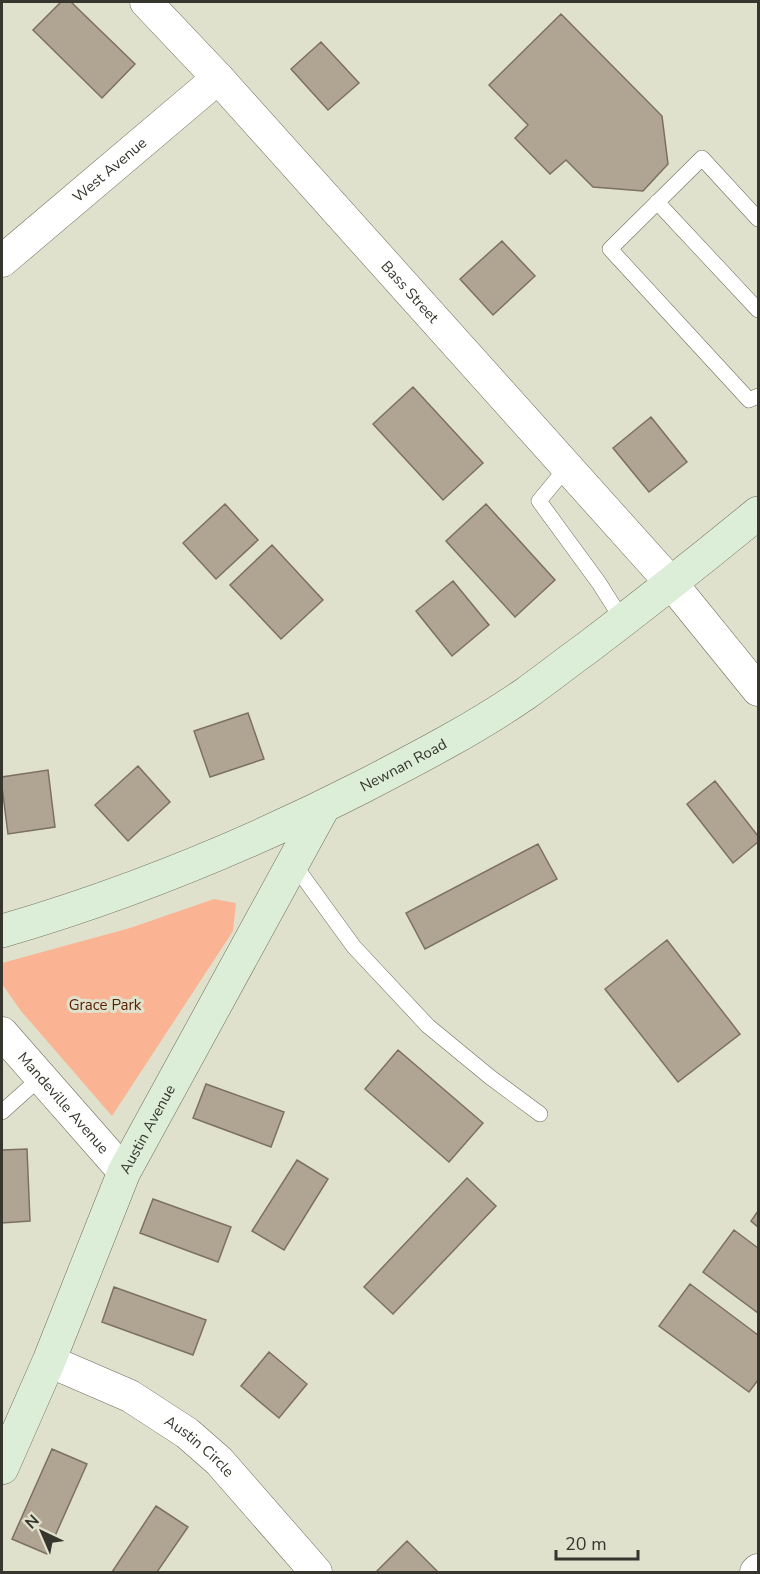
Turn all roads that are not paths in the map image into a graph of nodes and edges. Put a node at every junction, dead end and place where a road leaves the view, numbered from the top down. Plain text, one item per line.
1 (146, 2) edge
2 (218, 78) junction
3 (657, 202) junction
4 (759, 219) edge
5 (2, 261) edge
6 (759, 310) edge
7 (759, 396) edge
8 (567, 467) junction
9 (759, 513) edge
10 (672, 584) junction
11 (623, 621) junction
12 (759, 690) edge
13 (324, 806) junction
14 (293, 863) junction
15 (2, 931) edge
16 (2, 1033) edge
17 (40, 1078) junction
18 (2, 1113) edge
19 (540, 1114) dead end
20 (124, 1172) junction
21 (49, 1361) junction
22 (2, 1468) edge
23 (316, 1572) edge

1 - 2 street, Bass Street
2 - 5 street, West Avenue
2 - 8 street, Bass Street
3 - 4 lane
3 - 6 lane
3 - 7 lane
8 - 10 street, Bass Street
8 - 11 lane
9 - 10 main road, Newnan Road
10 - 11 main road, Newnan Road
10 - 12 street, Bass Street
11 - 13 main road, Newnan Road
13 - 14 main road, Austin Avenue
13 - 15 main road, Newnan Road
14 - 19 lane
14 - 20 main road, Austin Avenue
16 - 17 street, Mandeville Avenue
17 - 18 lane
17 - 20 street, Mandeville Avenue
20 - 21 main road, Austin Avenue
21 - 22 main road, Austin Avenue
21 - 23 street, Austin Circle

